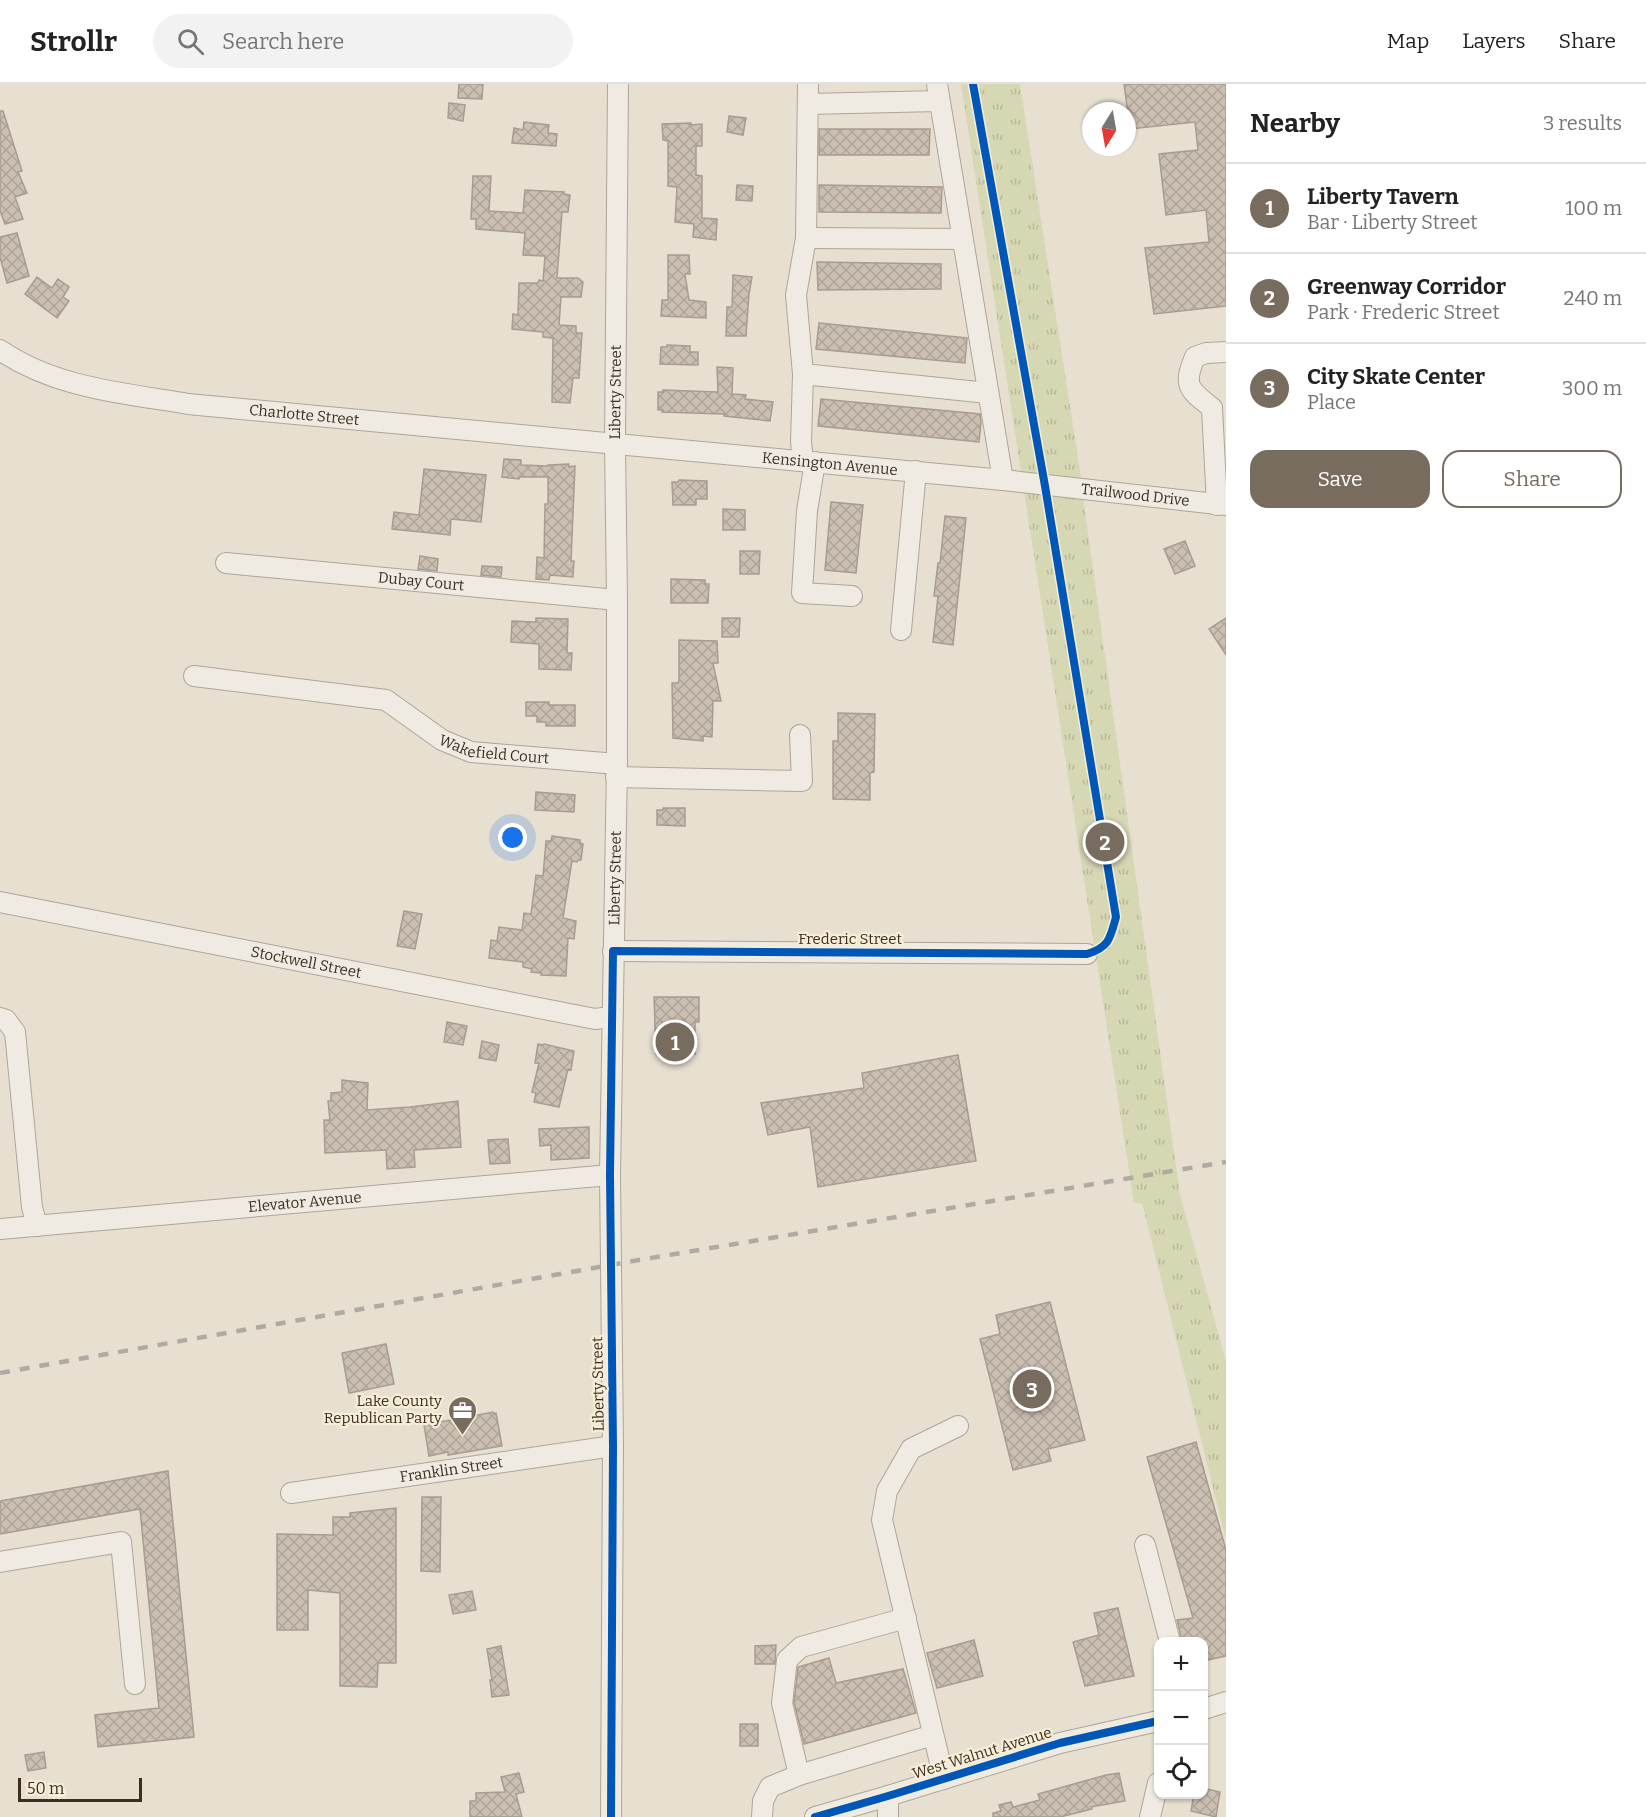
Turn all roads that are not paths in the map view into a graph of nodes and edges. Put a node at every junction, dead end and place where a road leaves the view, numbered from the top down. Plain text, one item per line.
1 (618, 84) edge
2 (808, 84) edge
3 (938, 93) edge
4 (808, 104) junction
5 (806, 238) junction
6 (962, 239) junction
7 (0, 351) edge
8 (1226, 352) edge
9 (803, 374) junction
10 (988, 393) junction
11 (1219, 405) edge
12 (615, 443) junction
13 (809, 461) junction
14 (916, 471) junction
15 (1003, 480) junction
16 (1045, 486) joint
17 (1222, 505) edge
18 (226, 563) dead end
19 (852, 596) dead end
20 (618, 600) junction
21 (901, 630) dead end
22 (194, 676) dead end
23 (800, 735) dead end
24 (616, 771) junction
25 (0, 902) edge
26 (613, 951) junction
27 (1086, 954) dead end
28 (611, 1017) junction
29 (0, 1018) edge
30 (610, 1175) junction
31 (37, 1226) junction
32 (0, 1229) edge
33 (958, 1426) dead end
34 (613, 1446) junction
35 (291, 1493) dead end
36 (1145, 1545) dead end
37 (0, 1562) edge
38 (906, 1618) junction
39 (1169, 1637) edge
40 (135, 1684) dead end
41 (1226, 1702) edge
42 (1208, 1707) edge
43 (1154, 1722) edge
44 (933, 1735) junction
45 (800, 1775) junction
46 (944, 1779) junction
47 (888, 1797) junction
48 (1154, 1799) edge
49 (611, 1817) edge
50 (762, 1817) edge
51 (815, 1817) edge
52 (888, 1817) edge
53 (1150, 1817) edge

1 - 12 street, Liberty Street
2 - 4 street
3 - 4 street
3 - 6 street
4 - 5 street
5 - 6 street
5 - 9 street
6 - 10 street
7 - 12 street, Charlotte Street
8 - 11 street
9 - 10 street
9 - 13 street
10 - 15 street
11 - 17 street
12 - 13 street, Kensington Avenue
12 - 20 street, Liberty Street
13 - 14 street, Kensington Avenue
13 - 19 street
14 - 15 street, Kensington Avenue
14 - 21 street
15 - 16 street, Kensington Avenue
16 - 17 street, Trailwood Drive
18 - 20 street, Dubay Court
20 - 24 street, Liberty Street
22 - 24 street, Wakefield Court
23 - 24 street, Wakefield Court
24 - 26 street, Liberty Street
25 - 28 street, Stockwell Street
26 - 27 street, Frederic Street
26 - 28 street, Liberty Street
28 - 30 street, Liberty Street
29 - 31 street
30 - 31 street, Elevator Avenue
30 - 34 street, Liberty Street
31 - 32 street, Elevator Avenue
33 - 38 street
34 - 35 street, Franklin Street
34 - 49 street, Liberty Street
36 - 39 street
37 - 40 street
38 - 44 street
38 - 45 street
41 - 42 street
43 - 46 street, West Walnut Avenue
44 - 45 street
44 - 46 street
45 - 50 street
46 - 47 street, West Walnut Avenue
47 - 51 street, West Walnut Avenue
47 - 52 street
48 - 53 street

